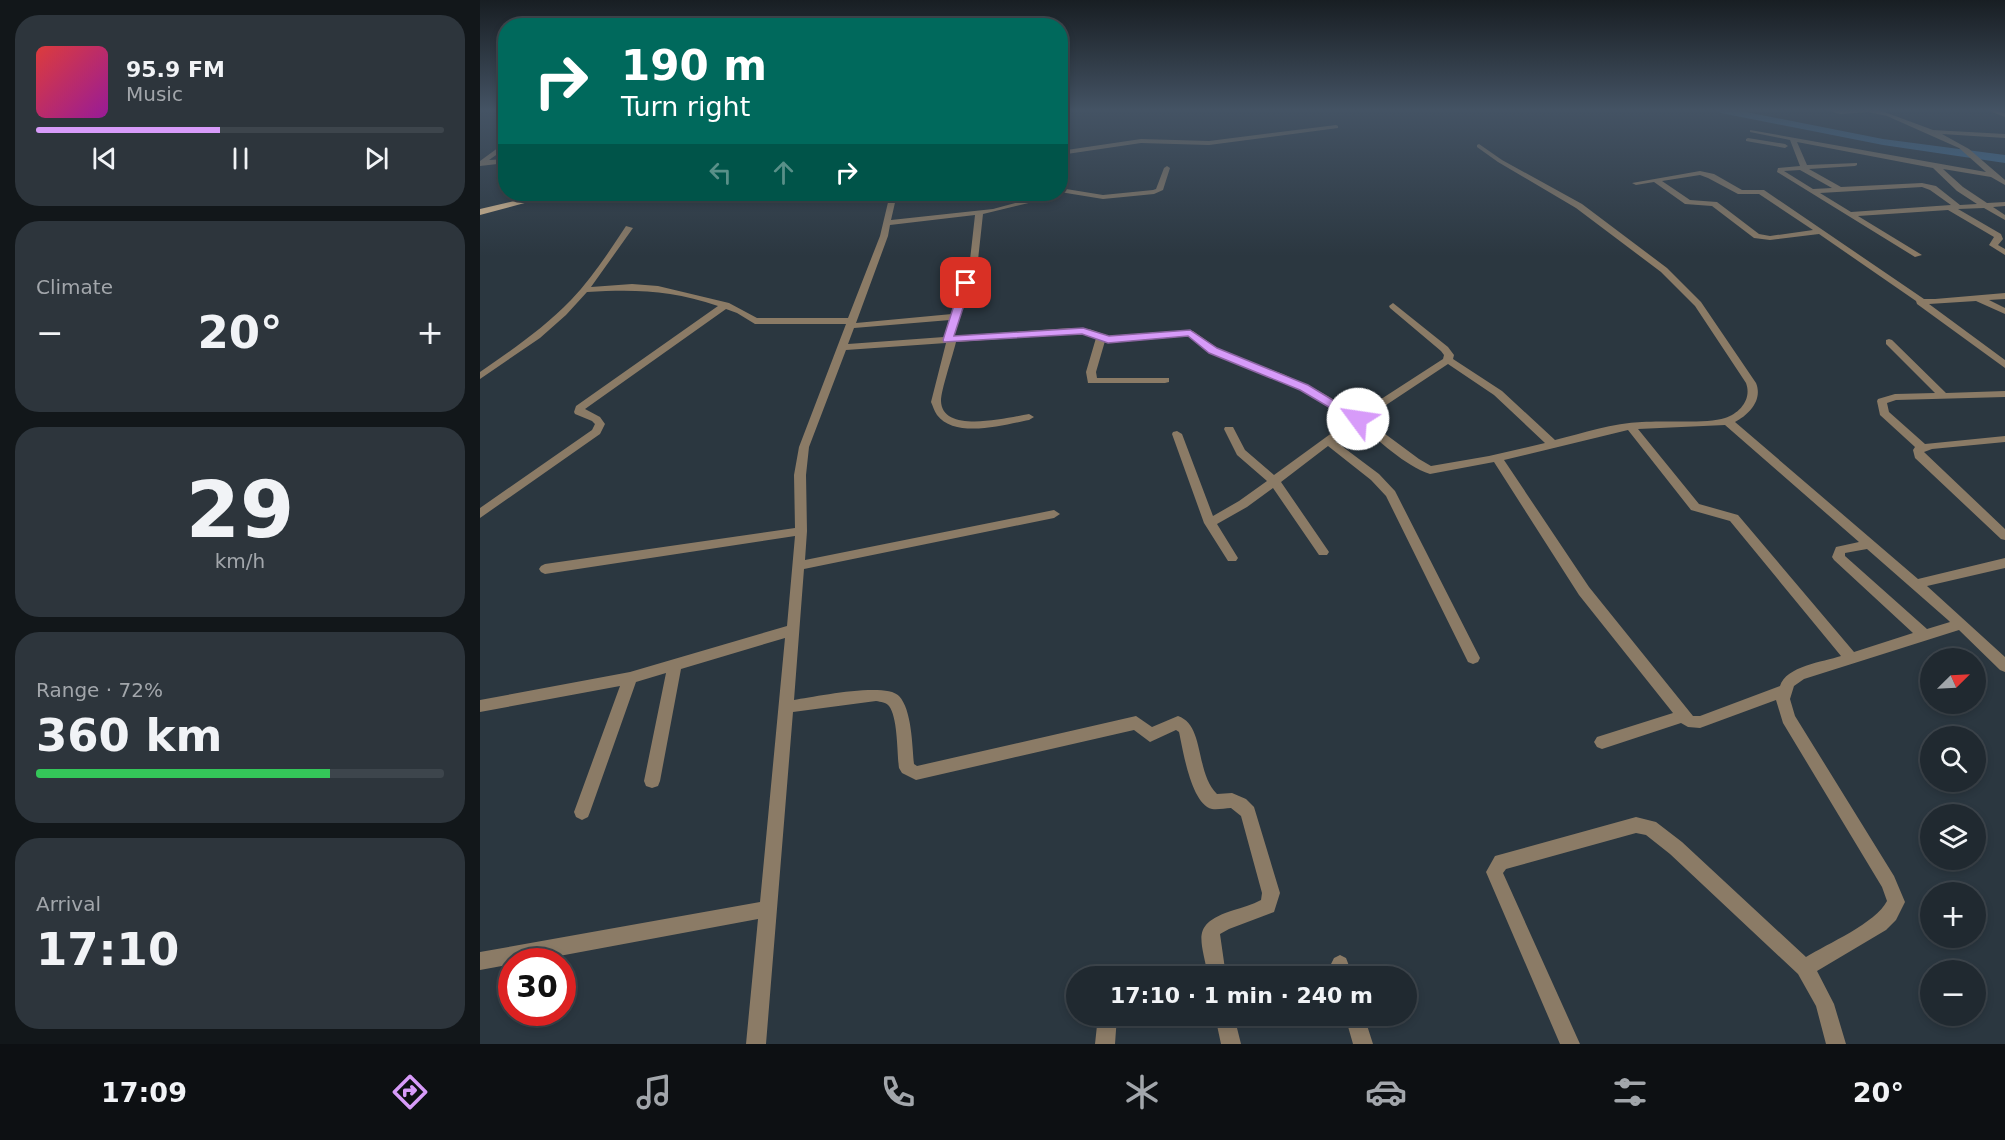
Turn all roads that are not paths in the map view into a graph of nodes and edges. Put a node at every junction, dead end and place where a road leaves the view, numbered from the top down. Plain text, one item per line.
1 (1497, 159) edge
2 (1800, 159) edge
3 (1897, 159) edge
4 (1975, 159) edge
5 (498, 162) edge
6 (480, 164) edge
7 (1856, 164) dead end
8 (1935, 166) junction
9 (1803, 167) junction
10 (1167, 168) dead end
11 (1990, 174) junction
12 (1654, 180) junction
13 (1636, 183) dead end
14 (2005, 183) edge
15 (1068, 188) edge
16 (1839, 189) junction
17 (1810, 191) junction
18 (498, 200) edge
19 (525, 201) edge
20 (891, 201) edge
21 (1035, 201) edge
22 (480, 204) edge
23 (2005, 204) edge
24 (1984, 206) junction
25 (1954, 207) junction
26 (480, 212) edge
27 (979, 214) junction
28 (1849, 214) junction
29 (2005, 218) edge
30 (886, 223) junction
31 (629, 228) dead end
32 (1820, 232) junction
33 (2005, 253) edge
34 (1918, 255) dead end
35 (585, 290) junction
36 (2005, 296) edge
37 (1914, 297) junction
38 (1978, 298) junction
39 (726, 305) junction
40 (1393, 306) dead end
41 (2005, 311) edge
42 (954, 317) junction
43 (851, 323) junction
44 (1101, 337) junction
45 (950, 339) junction
46 (1889, 342) dead end
47 (841, 346) junction
48 (1448, 360) junction
49 (2005, 365) edge
50 (480, 376) edge
51 (1165, 380) dead end
52 (2005, 394) edge
53 (1943, 395) junction
54 (1029, 417) dead end
55 (1358, 419) junction
56 (1728, 422) junction
57 (1630, 426) junction
58 (1229, 429) dead end
59 (1178, 434) dead end
60 (2005, 439) edge
61 (1328, 441) junction
62 (1553, 444) junction
63 (1922, 447) junction
64 (1497, 458) junction
65 (1274, 481) junction
66 (480, 514) edge
67 (1054, 514) dead end
68 (1210, 523) junction
69 (801, 531) junction
70 (2005, 536) edge
71 (1869, 544) junction
72 (1323, 552) dead end
73 (1232, 558) dead end
74 (2005, 563) edge
75 (798, 566) junction
76 (545, 569) dead end
77 (1916, 585) junction
78 (1960, 624) junction
79 (793, 630) junction
80 (1924, 635) junction
81 (1473, 658) dead end
82 (1851, 658) junction
83 (675, 665) junction
84 (2005, 666) edge
85 (630, 678) junction
86 (1786, 690) junction
87 (480, 706) edge
88 (786, 708) junction
89 (1682, 716) junction
90 (1602, 742) dead end
91 (652, 781) dead end
92 (582, 812) dead end
93 (767, 909) junction
94 (480, 962) edge
95 (1215, 966) edge
96 (1804, 968) junction
97 (1107, 1026) edge
98 (1227, 1026) edge
99 (1358, 1026) edge
100 (756, 1044) edge
101 (1105, 1044) edge
102 (1231, 1044) edge
103 (1363, 1044) edge
104 (1570, 1044) edge
105 (1836, 1044) edge

1 - 56 street
2 - 9 street
3 - 8 street
4 - 11 street
5 - 6 street
7 - 9 street
8 - 11 street
8 - 24 street
9 - 16 street
9 - 17 street
10 - 15 street
11 - 14 street
12 - 13 street
12 - 32 street
12 - 32 street
16 - 17 street
16 - 25 street
17 - 28 street
18 - 22 main road
19 - 26 main road
20 - 30 street
21 - 27 street
23 - 24 street
24 - 25 street
24 - 29 street
25 - 28 street
25 - 33 street
27 - 30 street
27 - 42 street
28 - 34 street
30 - 43 street
31 - 35 street
32 - 37 street
35 - 39 street
35 - 50 street
36 - 38 street
37 - 38 street
37 - 49 street
38 - 41 street
39 - 43 street
39 - 66 street
40 - 48 street
42 - 43 street
42 - 45 street
43 - 47 street
44 - 45 street
44 - 51 street
44 - 55 street
45 - 47 street
45 - 54 street
46 - 53 street
47 - 69 street
48 - 55 street
48 - 62 street
52 - 53 street
53 - 63 street
55 - 61 street
55 - 64 street
56 - 57 street
56 - 71 street
57 - 62 street
57 - 82 street
58 - 65 street
59 - 68 street
60 - 63 street
61 - 65 street
61 - 81 street
62 - 64 street
63 - 70 street
64 - 89 street
65 - 68 street
65 - 72 street
67 - 75 street
68 - 73 street
69 - 75 street
69 - 76 street
71 - 77 street
71 - 80 street
74 - 77 street
75 - 79 street
77 - 78 street
78 - 80 street
78 - 84 street
79 - 83 street
79 - 88 street
80 - 82 street
82 - 86 street
83 - 85 street
83 - 91 street
85 - 87 street
85 - 92 street
86 - 89 street
86 - 96 street
88 - 93 street
88 - 95 street
89 - 90 street
93 - 94 street
93 - 100 street
96 - 104 street
96 - 105 street
97 - 101 street
98 - 102 street
99 - 103 street

